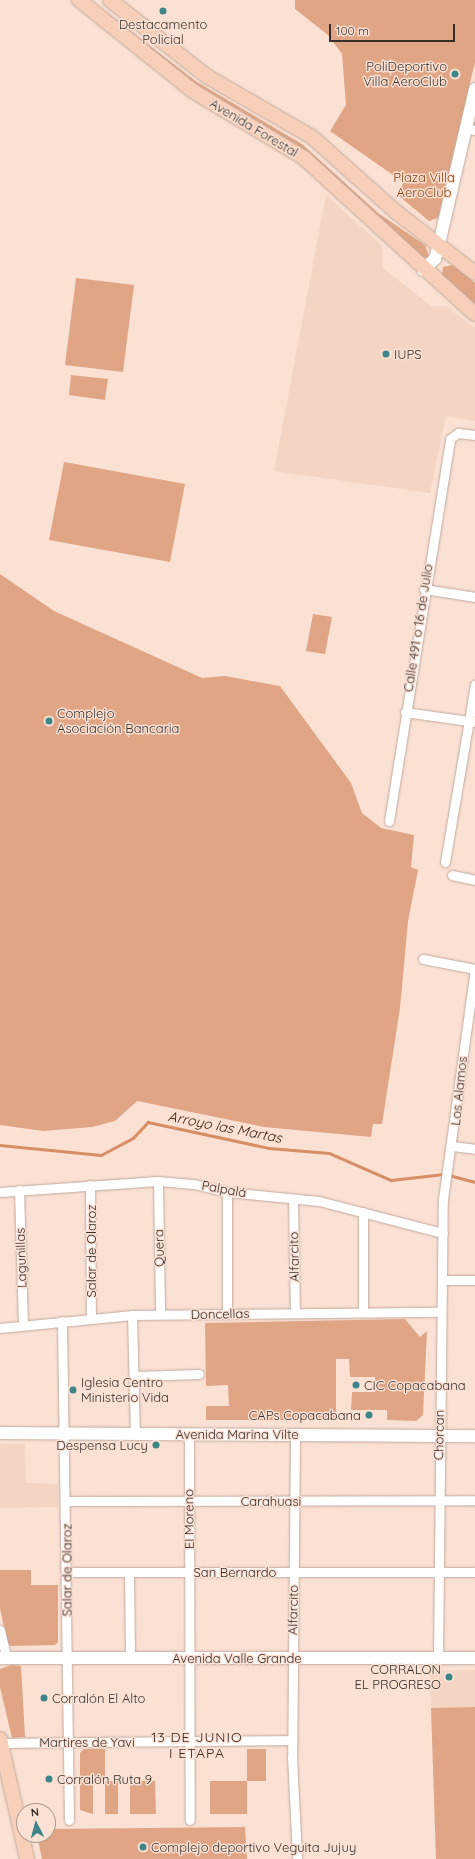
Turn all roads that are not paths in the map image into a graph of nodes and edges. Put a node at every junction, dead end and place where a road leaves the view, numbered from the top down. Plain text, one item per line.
1 (79, 0) edge
2 (110, 0) edge
3 (475, 89) edge
4 (471, 129) edge
5 (439, 244) junction
6 (423, 270) junction
7 (475, 273) edge
8 (475, 314) edge
9 (475, 435) edge
10 (424, 589) junction
11 (475, 597) edge
12 (475, 686) edge
13 (405, 712) junction
14 (472, 722) edge
15 (389, 821) dead end
16 (445, 862) dead end
17 (452, 874) dead end
18 (475, 880) edge
19 (423, 959) dead end
20 (475, 969) edge
21 (452, 1146) junction
22 (475, 1149) edge
23 (447, 1164) joint
24 (158, 1181) junction
25 (90, 1185) junction
26 (19, 1190) junction
27 (0, 1192) edge
28 (227, 1192) junction
29 (294, 1200) junction
30 (363, 1212) junction
31 (443, 1233) junction
32 (442, 1280) junction
33 (475, 1280) edge
34 (363, 1312) junction
35 (441, 1312) junction
36 (227, 1313) junction
37 (295, 1313) junction
38 (160, 1314) junction
39 (132, 1315) junction
40 (91, 1318) junction
41 (62, 1321) junction
42 (23, 1326) junction
43 (0, 1328) edge
44 (199, 1374) dead end
45 (134, 1376) junction
46 (0, 1433) edge
47 (65, 1433) junction
48 (135, 1434) junction
49 (189, 1434) junction
50 (295, 1435) junction
51 (439, 1436) junction
52 (475, 1436) edge
53 (439, 1500) junction
54 (475, 1500) edge
55 (67, 1501) junction
56 (295, 1501) junction
57 (189, 1502) junction
58 (67, 1572) junction
59 (130, 1572) junction
60 (190, 1572) junction
61 (294, 1572) junction
62 (438, 1572) junction
63 (475, 1572) edge
64 (0, 1630) edge
65 (3, 1657) edge
66 (68, 1658) junction
67 (130, 1658) junction
68 (188, 1658) junction
69 (293, 1658) junction
70 (438, 1658) junction
71 (475, 1658) edge
72 (292, 1740) junction
73 (0, 1741) edge
74 (70, 1742) junction
75 (190, 1742) junction
76 (0, 1770) edge
77 (16, 1816) edge
78 (16, 1818) edge
79 (68, 1820) dead end
80 (190, 1820) dead end
81 (23, 1843) edge
82 (297, 1857) dead end
83 (27, 1859) edge

1 - 6 main road, Avenida Forestal
2 - 5 main road, Avenida Forestal
3 - 4 street
4 - 5 street
5 - 6 street
5 - 7 main road, Avenida Forestal
6 - 8 main road, Avenida Forestal
9 - 10 street, Calle 491 o 16 de Julio
10 - 11 street
10 - 13 street, Calle 491 o 16 de Julio
12 - 14 street
13 - 14 street
13 - 15 street, Calle 491 o 16 de Julio
14 - 16 street
17 - 18 street
19 - 20 street
20 - 21 street, Los Alamos
21 - 22 street
21 - 23 street, Los Alamos
23 - 31 street, Chorcan
24 - 25 street, Palpalá
24 - 28 street, Palpalá
24 - 38 street, Quera
25 - 26 street, Palpalá
25 - 40 street, Salar de Olaroz
26 - 27 street, Palpalá
26 - 42 street, Lagunillas
28 - 29 street, Palpalá
28 - 36 street
29 - 30 street, Palpalá
29 - 37 street, Alfarcito
30 - 31 street, Palpalá
30 - 34 street
31 - 32 street, Chorcan
32 - 33 street
32 - 35 street, Chorcan
34 - 35 street, Doncellas
34 - 37 street, Doncellas
35 - 51 street, Chorcan
36 - 37 street, Doncellas
36 - 38 street, Doncellas
38 - 39 street, Doncellas
39 - 40 street, Doncellas
39 - 45 street
40 - 41 street, Doncellas
41 - 42 street, Doncellas
41 - 47 street, Salar de Olaroz
42 - 43 street, Doncellas
44 - 45 street
45 - 48 street
46 - 47 street, Avenida Marina Vilte
47 - 48 street, Avenida Marina Vilte
47 - 55 street, Salar de Olaroz
48 - 49 street, Avenida Marina Vilte
49 - 50 street, Avenida Marina Vilte
49 - 57 street, El Moreno
50 - 51 street, Avenida Marina Vilte
50 - 56 street, Alfarcito
51 - 52 street, Avenida Marina Vilte
51 - 53 street, Chorcan
53 - 54 street, Carahuasi
53 - 56 street, Carahuasi
53 - 62 street, Chorcan
55 - 57 street, Carahuasi
55 - 58 street, Salar de Olaroz
56 - 57 street, Carahuasi
56 - 61 street, Alfarcito
57 - 60 street, El Moreno
58 - 59 street, San Bernardo
58 - 66 street, Salar de Olaroz
59 - 60 street, San Bernardo
59 - 67 street
60 - 61 street, San Bernardo
60 - 68 street, El Moreno
61 - 62 street, San Bernardo
61 - 69 street, Alfarcito
62 - 63 street, San Bernardo
62 - 70 street, Chorcan
64 - 65 street
65 - 66 street, Avenida Valle Grande
66 - 67 street, Avenida Valle Grande
66 - 74 street, Salar de Olaroz
67 - 68 street, Avenida Valle Grande
68 - 69 street, Avenida Valle Grande
68 - 75 street, El Moreno
69 - 70 street, Avenida Valle Grande
69 - 72 street, Alfarcito
70 - 71 street, Avenida Valle Grande
72 - 75 street, Martires de Yavi
72 - 82 street, Alfarcito
73 - 74 street, Martires de Yavi
73 - 77 main road
74 - 75 street, Martires de Yavi
74 - 79 street, Salar de Olaroz
75 - 80 street, El Moreno
76 - 78 main road
81 - 83 main road

